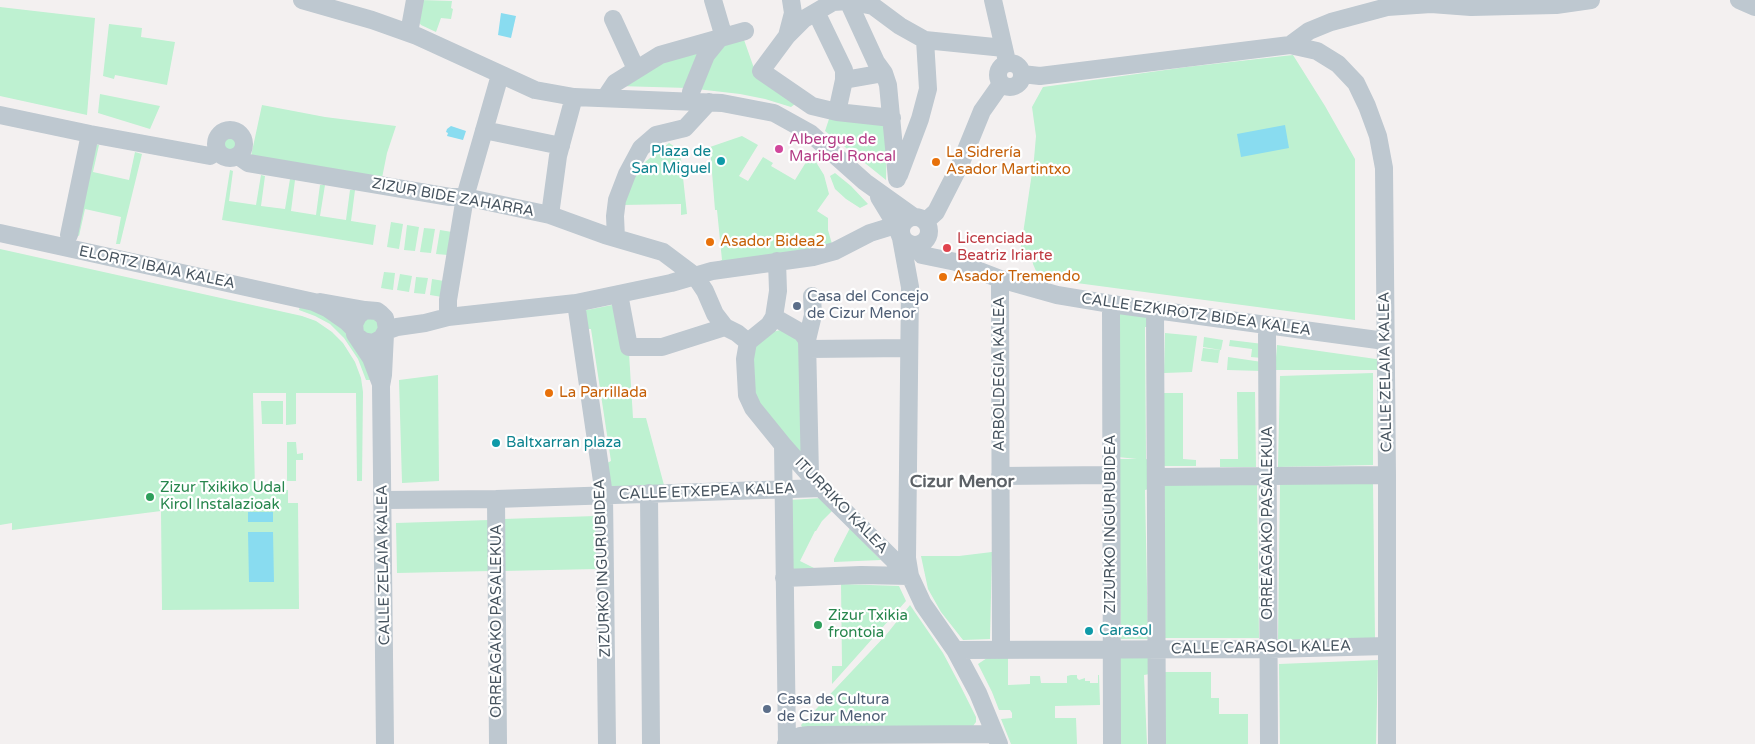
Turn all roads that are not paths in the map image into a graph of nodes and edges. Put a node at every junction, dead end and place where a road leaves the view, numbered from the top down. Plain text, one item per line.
1 (302, 0) edge
2 (415, 0) edge
3 (713, 0) edge
4 (791, 0) edge
5 (993, 0) edge
6 (1591, 0) edge
7 (1739, 0) edge
8 (838, 1) edge
9 (1755, 7) edge
10 (816, 12) junction
11 (613, 19) dead end
12 (745, 30) dead end
13 (409, 33) junction
14 (787, 36) junction
15 (720, 39) junction
16 (925, 40) junction
17 (1290, 46) junction
18 (1012, 61) junction
19 (636, 69) junction
20 (884, 73) junction
21 (500, 75) junction
22 (844, 80) junction
23 (691, 92) dead end
24 (574, 97) junction
25 (605, 98) junction
26 (709, 102) junction
27 (812, 106) junction
28 (837, 112) junction
29 (0, 115) edge
30 (892, 118) junction
31 (484, 130) junction
32 (810, 133) junction
33 (90, 134) junction
34 (561, 146) junction
35 (217, 151) junction
36 (238, 156) junction
37 (897, 179) junction
38 (872, 188) junction
39 (465, 197) junction
40 (887, 199) junction
41 (550, 215) junction
42 (920, 219) junction
43 (898, 231) junction
44 (0, 233) edge
45 (70, 235) dead end
46 (616, 238) junction
47 (924, 248) junction
48 (777, 261) junction
49 (695, 276) junction
50 (1000, 279) junction
51 (910, 287) junction
52 (619, 294) junction
53 (812, 296) dead end
54 (314, 302) junction
55 (576, 303) junction
56 (1110, 304) junction
57 (371, 310) junction
58 (1155, 310) junction
59 (774, 317) junction
60 (443, 318) junction
61 (725, 327) junction
62 (386, 332) junction
63 (1267, 332) dead end
64 (356, 334) junction
65 (1385, 341) junction
66 (748, 342) junction
67 (807, 345) junction
68 (908, 348) junction
69 (381, 386) junction
70 (782, 445) junction
71 (1110, 475) junction
72 (1387, 475) junction
73 (1000, 476) junction
74 (1268, 476) junction
75 (1157, 477) junction
76 (815, 482) junction
77 (782, 490) junction
78 (649, 493) junction
79 (604, 495) junction
80 (496, 499) junction
81 (384, 500) junction
82 (910, 576) junction
83 (784, 578) junction
84 (1387, 646) junction
85 (1001, 649) junction
86 (1156, 649) junction
87 (1269, 649) junction
88 (955, 650) junction
89 (1112, 650) junction
90 (997, 739) edge
91 (385, 744) edge
92 (498, 744) edge
93 (608, 744) edge
94 (651, 744) edge
95 (787, 744) edge
96 (1112, 744) edge
97 (1157, 744) edge
98 (1269, 744) edge
99 (1387, 744) edge

1 - 13 street
2 - 13 street
3 - 15 street
4 - 14 street
5 - 18 street
6 - 17 street
7 - 9 street
8 - 10 street
8 - 16 street
8 - 20 street
10 - 14 street
10 - 22 street
11 - 19 street
12 - 15 street
13 - 21 street
14 - 27 street
15 - 19 street
15 - 23 street
16 - 18 street
16 - 37 street
17 - 18 street
17 - 65 street, CALLE ZELAIA KALEA
18 - 42 street
19 - 25 street
20 - 22 street
20 - 30 street
21 - 24 street
21 - 31 street
22 - 28 street
24 - 25 street
24 - 34 street
25 - 26 street
26 - 32 street
26 - 46 street
27 - 28 street
27 - 32 street
28 - 30 street
29 - 33 street
30 - 37 street
31 - 34 street
31 - 39 street
32 - 38 street
33 - 35 street
33 - 45 street
34 - 41 street
35 - 36 street
35 - 36 street
36 - 39 street, ZIZUR BIDE ZAHARRA
37 - 40 street
38 - 40 street
38 - 43 street
39 - 41 street, ZIZUR BIDE ZAHARRA
39 - 60 street
40 - 42 street
41 - 46 street, ZIZUR BIDE ZAHARRA
42 - 43 street
42 - 47 street
43 - 47 street
43 - 48 street
43 - 51 street
44 - 54 street, ELORTZ IBAIA KALEA
46 - 49 street, ZIZUR BIDE ZAHARRA
47 - 50 street, CALLE EZKIROTZ BIDEA KALEA
47 - 51 street
48 - 49 street
48 - 59 street
49 - 52 street, ELORTZ IBAIA KALEA
49 - 61 street
50 - 56 street, CALLE EZKIROTZ BIDEA KALEA
50 - 73 street, ARBOLDEGIA KALEA
51 - 68 street
52 - 55 street, ELORTZ IBAIA KALEA
52 - 61 street
53 - 67 street
54 - 57 street, ELORTZ IBAIA KALEA
54 - 64 street, ELORTZ IBAIA KALEA
55 - 60 street, ELORTZ IBAIA KALEA
55 - 79 street, ZIZURKO INGURUBIDEA
56 - 58 street, CALLE EZKIROTZ BIDEA KALEA
56 - 71 street, ZIZURKO INGURUBIDEA
57 - 60 street, ELORTZ IBAIA KALEA
57 - 62 street
57 - 64 street
58 - 65 street, CALLE EZKIROTZ BIDEA KALEA
58 - 75 street
59 - 66 street
59 - 67 street
60 - 62 street, ELORTZ IBAIA KALEA
61 - 66 street
62 - 64 street
62 - 69 street, CALLE ZELAIA KALEA
63 - 74 street, ORREAGAKO PASALEKUA
64 - 69 street, CALLE ZELAIA KALEA
65 - 72 street, CALLE ZELAIA KALEA
66 - 70 street, ITURRIKO KALEA
67 - 68 street
67 - 76 street
68 - 82 street
69 - 81 street, CALLE ZELAIA KALEA
70 - 76 street, ITURRIKO KALEA
70 - 77 street
71 - 73 street
71 - 89 street, ZIZURKO INGURUBIDEA
72 - 74 street
72 - 84 street, CALLE ZELAIA KALEA
73 - 85 street, ARBOLDEGIA KALEA
74 - 75 street
74 - 87 street, ORREAGAKO PASALEKUA
75 - 86 street
76 - 77 street, CALLE ETXEPEA KALEA
76 - 82 street, ITURRIKO KALEA
77 - 78 street, CALLE ETXEPEA KALEA
77 - 83 street
78 - 79 street, CALLE ETXEPEA KALEA
78 - 94 street
79 - 80 street, CALLE ETXEPEA KALEA
79 - 93 street, ZIZURKO INGURUBIDEA
80 - 81 street, CALLE ETXEPEA KALEA
80 - 92 street, ORREAGAKO PASALEKUA
81 - 91 street, CALLE ZELAIA KALEA
82 - 83 street, ITURRIKO KALEA
82 - 88 street
83 - 95 street
84 - 87 street, CALLE CARASOL KALEA
84 - 99 street, CALLE ZELAIA KALEA
85 - 88 street, CALLE CARASOL KALEA
85 - 89 street, CALLE CARASOL KALEA
86 - 87 street, CALLE CARASOL KALEA
86 - 89 street, CALLE CARASOL KALEA
86 - 97 street
87 - 98 street, ORREAGAKO PASALEKUA
88 - 90 street
89 - 96 street, ZIZURKO INGURUBIDEA
90 - 95 street

